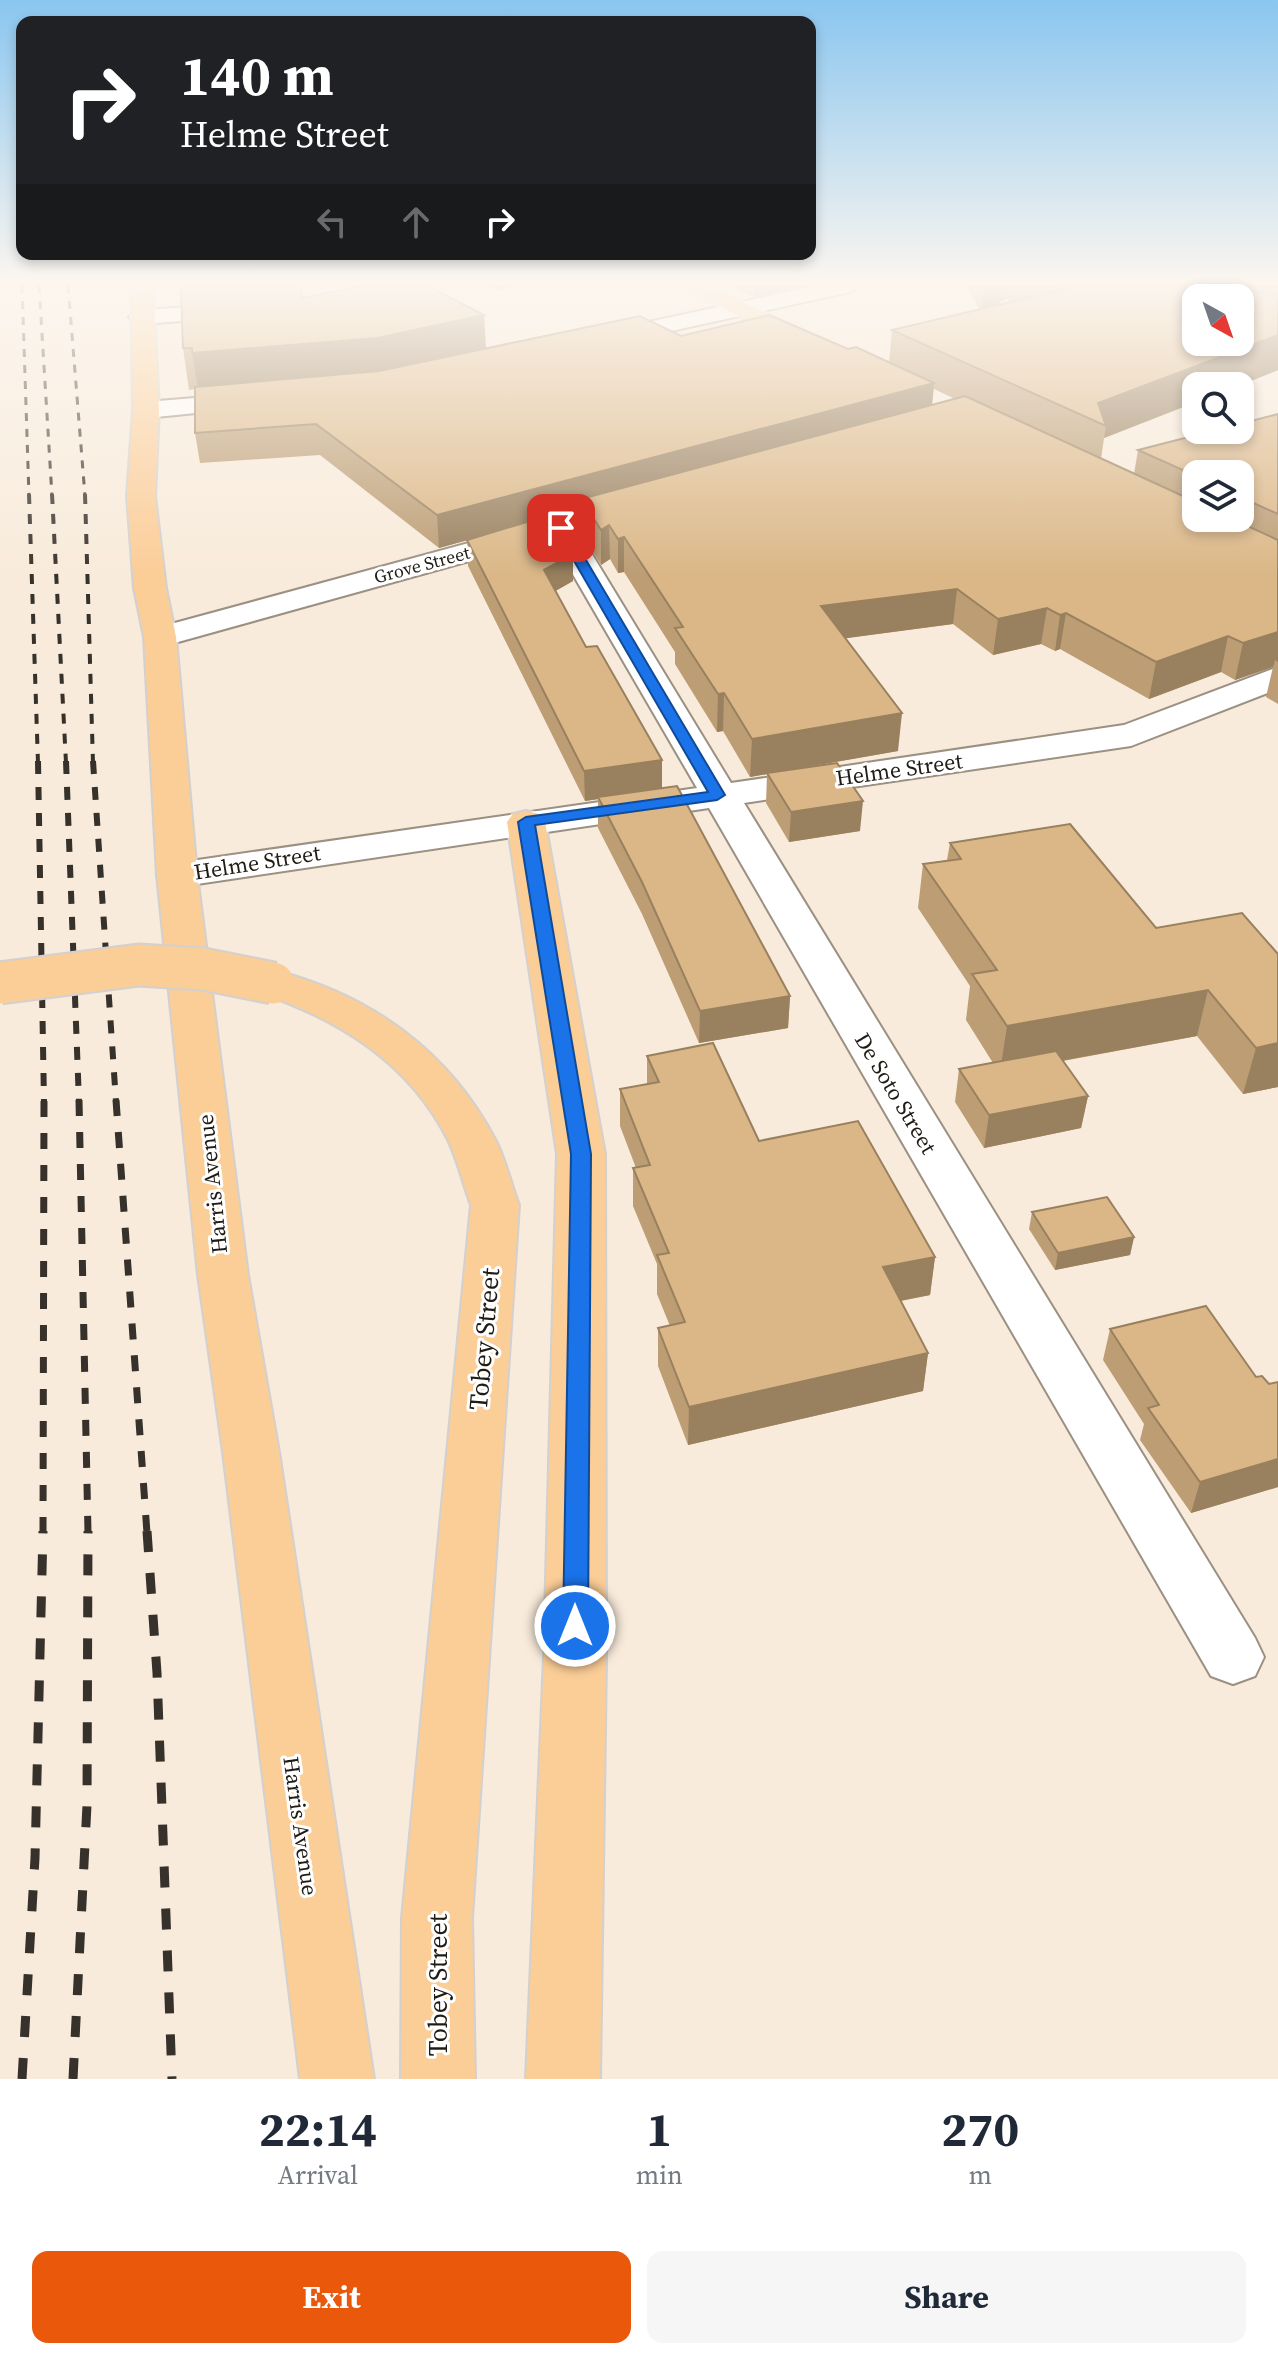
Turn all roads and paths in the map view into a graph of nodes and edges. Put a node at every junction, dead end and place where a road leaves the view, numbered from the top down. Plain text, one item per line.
1 (144, 382) edge
2 (284, 399) edge
3 (146, 410) junction
4 (576, 524) joint
5 (160, 637) junction
6 (1278, 677) edge
7 (717, 795) junction
8 (526, 822) junction
9 (177, 875) junction
10 (0, 983) edge
11 (1233, 1657) dead end
12 (337, 2079) edge
13 (438, 2079) edge
14 (563, 2079) edge

1 - 3 main road, Harris Avenue
2 - 3 street
3 - 5 main road, Harris Avenue
4 - 5 street, Grove Street
4 - 7 street, De Soto Street
5 - 9 main road, Harris Avenue
6 - 7 street, Helme Street
7 - 8 street, Helme Street
7 - 11 street, De Soto Street
8 - 9 street, Helme Street
8 - 14 main road
9 - 12 main road, Harris Avenue
10 - 13 main road, Tobey Street, bridge

